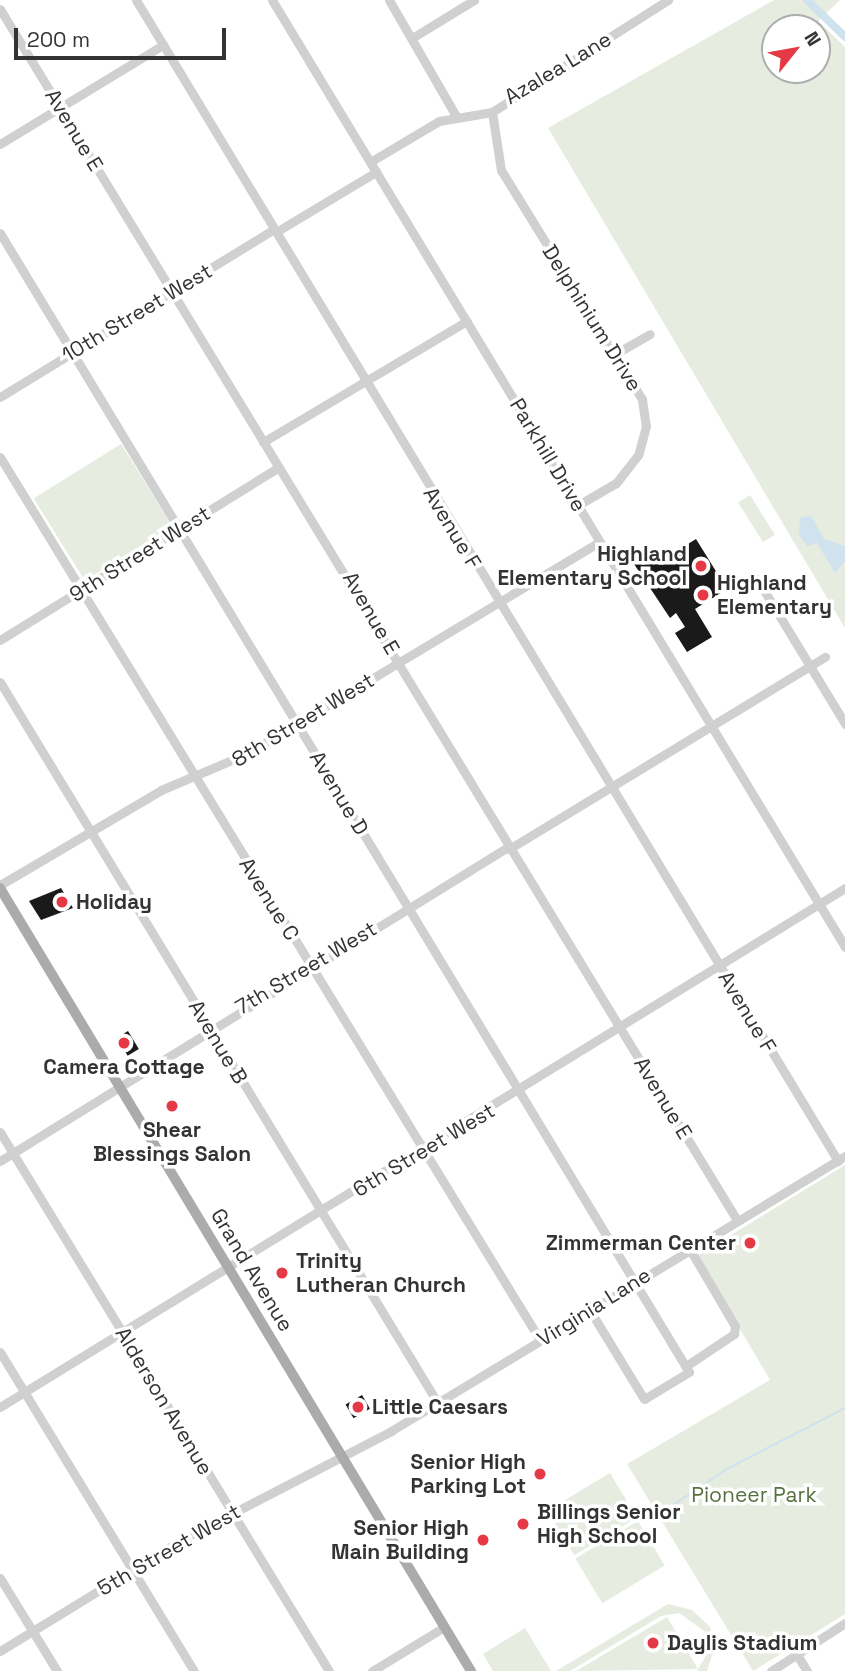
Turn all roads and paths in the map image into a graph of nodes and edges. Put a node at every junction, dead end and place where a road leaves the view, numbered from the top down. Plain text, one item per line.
1 (136, 0) edge
2 (272, 0) edge
3 (389, 0) edge
4 (474, 0) edge
5 (668, 0) edge
6 (0, 9) edge
7 (412, 38) junction
8 (163, 45) junction
9 (61, 107) junction
10 (492, 112) junction
11 (456, 117) junction
12 (0, 144) edge
13 (370, 162) junction
14 (376, 172) junction
15 (275, 231) junction
16 (0, 233) edge
17 (171, 292) junction
18 (467, 321) junction
19 (650, 334) dead end
20 (73, 352) junction
21 (615, 354) junction
22 (364, 381) junction
23 (0, 397) edge
24 (263, 442) junction
25 (0, 457) edge
26 (279, 467) junction
27 (578, 505) junction
28 (180, 529) junction
29 (599, 542) junction
30 (757, 579) dead end
31 (81, 591) junction
32 (497, 603) junction
33 (0, 640) edge
34 (825, 657) dead end
35 (400, 662) junction
36 (810, 666) junction
37 (0, 682) edge
38 (298, 724) junction
39 (845, 724) edge
40 (709, 727) junction
41 (195, 778) junction
42 (611, 788) junction
43 (90, 831) junction
44 (508, 848) junction
45 (0, 887) edge
46 (845, 888) edge
47 (819, 905) junction
48 (408, 906) junction
49 (845, 947) edge
50 (309, 965) junction
51 (719, 965) junction
52 (209, 1027) junction
53 (620, 1027) junction
54 (118, 1086) junction
55 (520, 1092) junction
56 (0, 1132) edge
57 (421, 1152) junction
58 (13, 1153) junction
59 (841, 1158) edge
60 (0, 1161) edge
61 (322, 1213) junction
62 (737, 1220) junction
63 (689, 1248) junction
64 (229, 1270) junction
65 (635, 1281) junction
66 (589, 1309) junction
67 (123, 1334) junction
68 (540, 1340) junction
69 (0, 1352) edge
70 (688, 1369) junction
71 (24, 1392) junction
72 (437, 1402) junction
73 (0, 1407) edge
74 (340, 1452) junction
75 (232, 1513) junction
76 (133, 1569) junction
77 (0, 1578) edge
78 (845, 1623) edge
79 (444, 1627) junction
80 (32, 1631) junction
81 (0, 1651) edge
82 (797, 1655) junction
83 (57, 1671) edge
84 (194, 1671) edge
85 (329, 1671) edge
86 (372, 1671) edge
87 (471, 1671) edge
88 (771, 1671) edge
89 (807, 1671) edge

1 - 8 street, Avenue F
2 - 13 street, Parkhill Drive
3 - 7 street
4 - 7 street
5 - 10 street, Azalea Lane
6 - 9 street, Avenue E
7 - 11 street
8 - 9 street
8 - 15 street, Avenue F
9 - 12 street
9 - 17 street, Avenue E
10 - 11 street, Azalea Lane
10 - 21 street, Delphinium Drive
11 - 13 street, Azalea Lane
13 - 14 street, Parkhill Drive
14 - 15 street, 10th Street West
14 - 18 street, Parkhill Drive
15 - 17 street, 10th Street West
15 - 22 street, Avenue F
16 - 20 street, Avenue D
17 - 20 street, 10th Street West
17 - 24 street, Avenue E
18 - 22 street
18 - 27 street, Parkhill Drive
19 - 21 street
20 - 23 street, 10th Street West
20 - 28 street, Avenue D
21 - 27 street, Delphinium Drive
22 - 24 street
22 - 32 street, Avenue F
24 - 26 street, Avenue E
25 - 31 street, Avenue C
26 - 28 street, 9th Street West
26 - 35 street, Avenue E
27 - 29 street, Parkhill Drive
28 - 31 street, 9th Street West
28 - 38 street, Avenue D
29 - 32 street, 8th Street West
29 - 40 street, Parkhill Drive
30 - 36 street
31 - 33 street, 9th Street West
31 - 41 street, Avenue C
32 - 35 street, 8th Street West
32 - 42 street, Avenue F
34 - 36 street, 7th Street West
35 - 38 street, 8th Street West
35 - 44 street, Avenue E
36 - 39 street
36 - 40 street, 7th Street West
37 - 43 street, Avenue B
38 - 41 street, 8th Street West
38 - 48 street, Avenue D
40 - 42 street, 7th Street West
40 - 47 street, Parkhill Drive
41 - 43 street, 8th Street West
41 - 50 street, Avenue C
42 - 44 street, 7th Street West
42 - 51 street, Avenue F
43 - 45 street, 8th Street West
43 - 52 street, Avenue B
44 - 48 street, 7th Street West
44 - 53 street, Avenue E
45 - 54 main road, Grand Avenue
46 - 47 street, 6th Street West
47 - 49 street, Parkhill Drive
47 - 51 street, 6th Street West
48 - 50 street, 7th Street West
48 - 55 street, Avenue D
50 - 52 street, 7th Street West
50 - 57 street, Avenue C
51 - 53 street, 6th Street West
51 - 59 street, Avenue F
52 - 54 street, 7th Street West
52 - 61 street, Avenue B
53 - 55 street, 6th Street West
53 - 62 street, Avenue E
54 - 58 street, 7th Street West
54 - 64 main road, Grand Avenue
55 - 57 street, 6th Street West
55 - 65 street, Avenue D
56 - 58 street, Alderson Avenue
57 - 61 street, 6th Street West
57 - 68 street, Avenue C
58 - 60 street, 7th Street West
58 - 67 street, Alderson Avenue
59 - 62 street, Virginia Lane
61 - 64 street, 6th Street West
61 - 72 street, Avenue B
62 - 63 street, Virginia Lane
63 - 65 street, Virginia Lane
63 - 70 street
64 - 67 street, 6th Street West
64 - 74 main road, Grand Avenue
65 - 66 street, Virginia Lane
65 - 70 street, Avenue D
66 - 68 street, Virginia Lane
66 - 70 street
67 - 71 street, 6th Street West
67 - 75 street, Alderson Avenue
68 - 72 street, Virginia Lane
69 - 71 street
71 - 73 street, 6th Street West
71 - 76 street
72 - 74 street, Virginia Lane
74 - 75 street, 5th Street West
74 - 79 main road, Grand Avenue
75 - 76 street, 5th Street West
75 - 85 street, Alderson Avenue
76 - 80 street, 5th Street West
76 - 84 street
77 - 80 street
78 - 82 street
79 - 86 street
79 - 87 main road, Grand Avenue
80 - 81 street, 5th Street West
80 - 83 street
82 - 88 street
82 - 89 street

